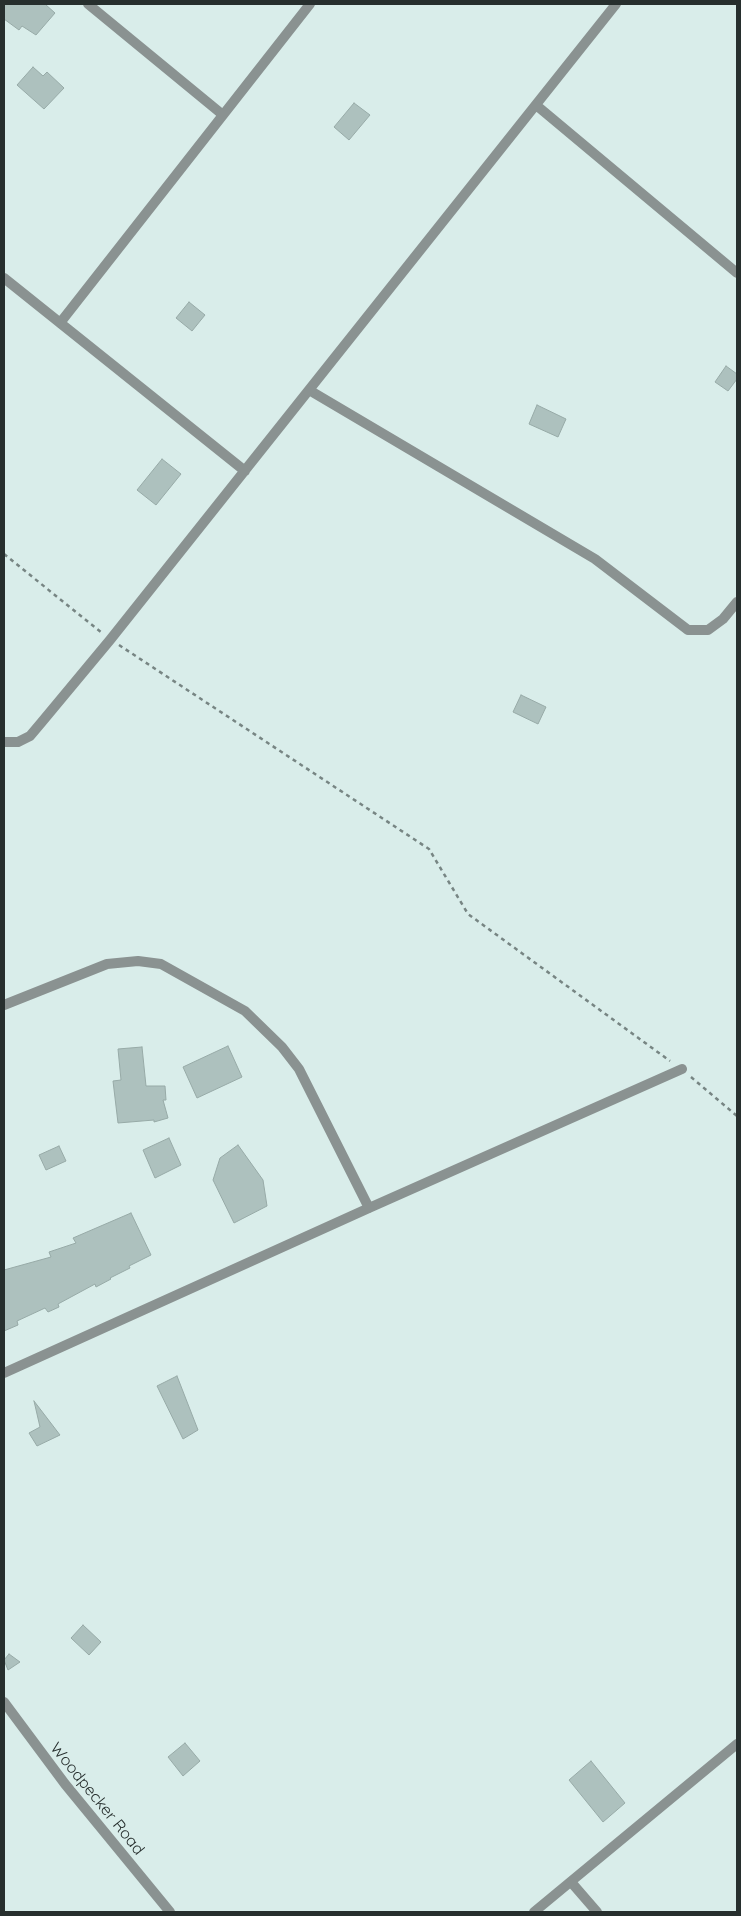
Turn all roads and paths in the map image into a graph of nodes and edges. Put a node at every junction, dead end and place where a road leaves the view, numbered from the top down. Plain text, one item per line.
1 (88, 4) edge
2 (310, 4) edge
3 (616, 4) edge
4 (536, 105) junction
5 (223, 115) junction
6 (737, 273) edge
7 (4, 278) edge
8 (60, 323) junction
9 (309, 390) junction
10 (245, 470) junction
11 (4, 554) edge
12 (737, 602) edge
13 (110, 640) junction
14 (4, 742) edge
15 (4, 1005) edge
16 (682, 1069) junction
17 (737, 1116) edge
18 (369, 1208) junction
19 (4, 1373) edge
20 (4, 1702) edge
21 (737, 1744) edge
22 (570, 1882) junction
23 (170, 1912) edge
24 (534, 1912) edge
25 (597, 1912) edge

1 - 5 street
2 - 5 street
3 - 4 street
4 - 6 street
4 - 9 street
5 - 8 street
7 - 8 street
8 - 10 street
9 - 10 street
9 - 12 street
10 - 13 street
11 - 13 path
13 - 14 street
13 - 16 path
15 - 18 street
16 - 17 path
16 - 18 street
18 - 19 street
20 - 23 street, Woodpecker Road
21 - 22 street
22 - 24 street
22 - 25 street

